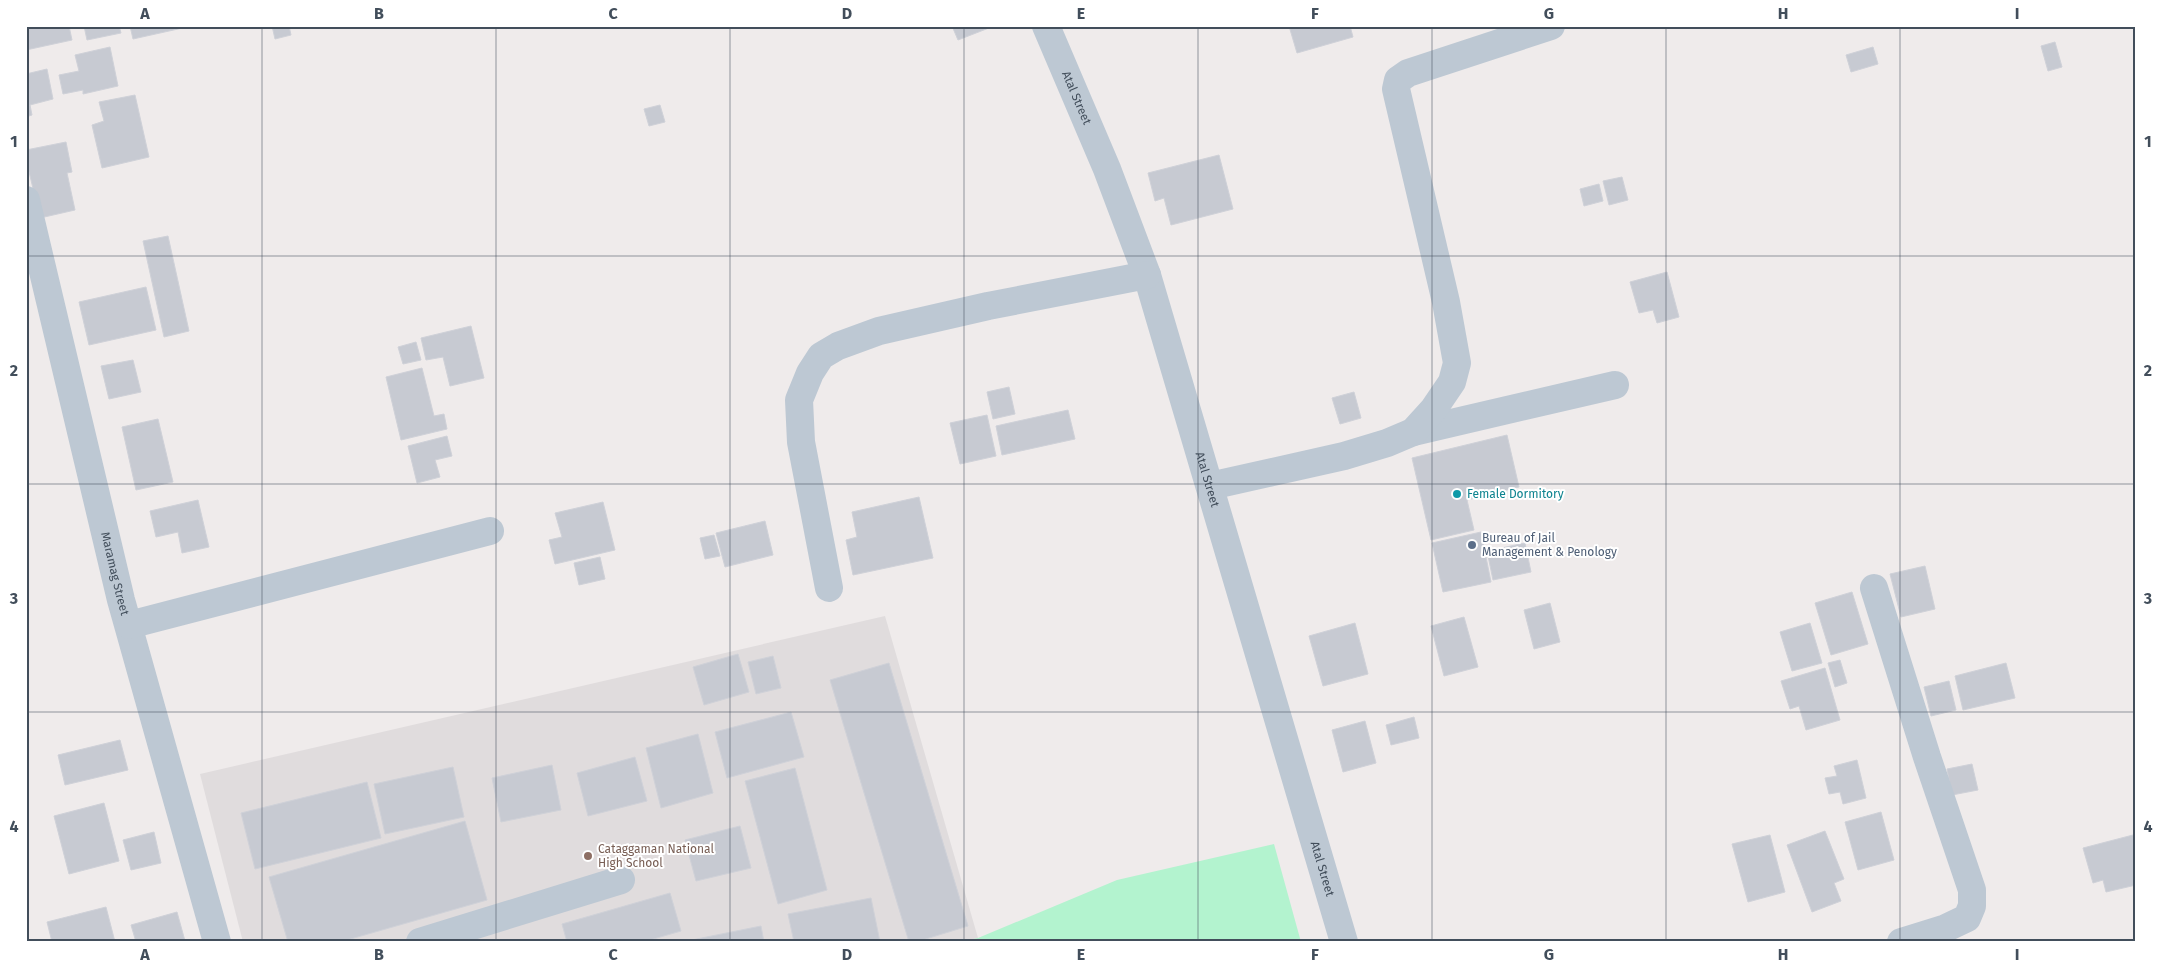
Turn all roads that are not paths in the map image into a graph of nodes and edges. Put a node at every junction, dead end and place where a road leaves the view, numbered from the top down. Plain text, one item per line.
1 (1046, 26) edge
2 (1552, 26) edge
3 (26, 200) edge
4 (1147, 274) junction
5 (1615, 385) dead end
6 (1413, 432) junction
7 (1210, 486) junction
8 (490, 531) dead end
9 (828, 588) dead end
10 (1874, 588) dead end
11 (129, 625) junction
12 (621, 880) dead end
13 (217, 942) edge
14 (420, 942) edge
15 (1344, 942) edge
16 (1901, 942) edge

1 - 4 street, Atal Street
2 - 6 street
3 - 11 street, Maramag Street
4 - 7 street, Atal Street
4 - 9 street
5 - 6 street
6 - 7 street
7 - 15 street, Atal Street
8 - 11 street
10 - 16 street
11 - 13 street, Maramag Street
12 - 14 street

